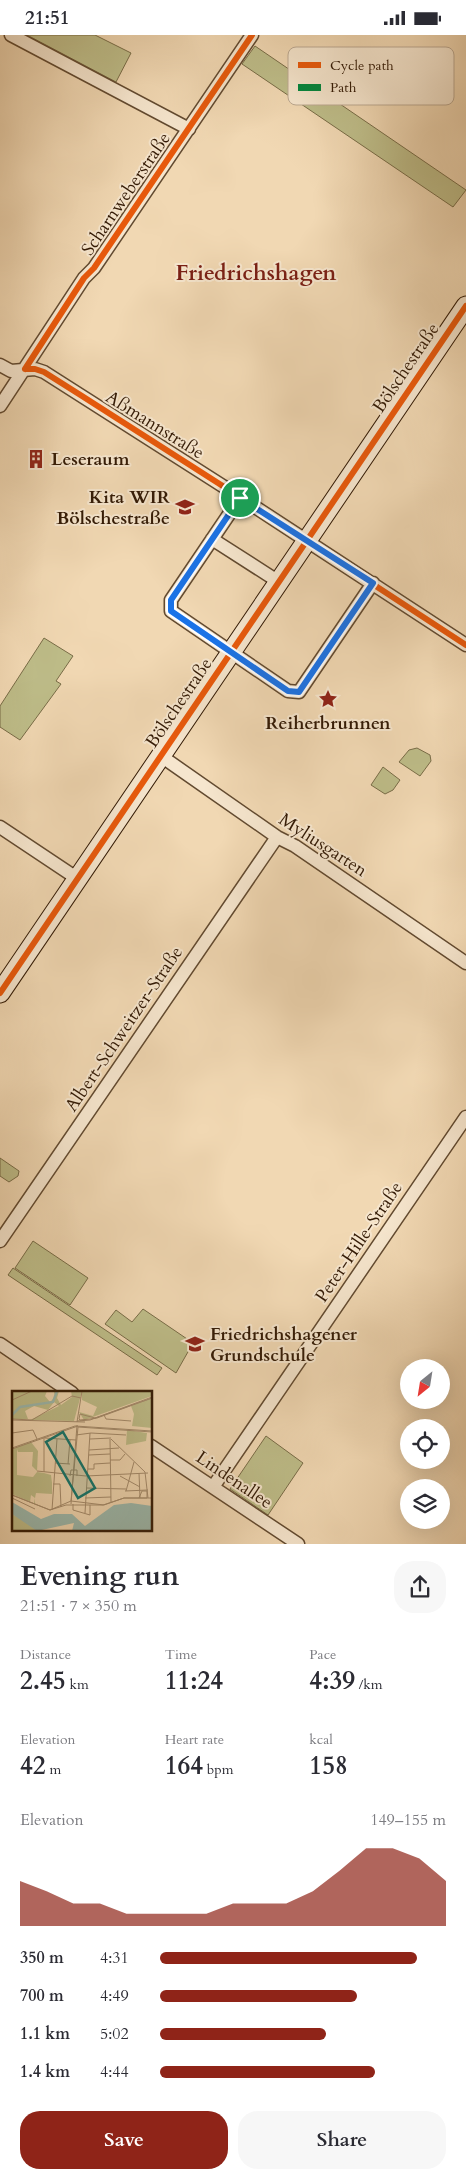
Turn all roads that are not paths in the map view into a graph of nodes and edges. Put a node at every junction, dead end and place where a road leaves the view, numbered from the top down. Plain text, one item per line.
1 (11, 35) edge
2 (252, 35) edge
3 (189, 129) junction
4 (466, 306) edge
5 (0, 365) edge
6 (25, 369) junction
7 (0, 406) edge
8 (240, 498) junction
9 (212, 539) junction
10 (307, 541) junction
11 (279, 582) junction
12 (373, 583) junction
13 (466, 645) edge
14 (232, 652) junction
15 (161, 756) junction
16 (0, 827) edge
17 (277, 837) junction
18 (78, 879) junction
19 (466, 963) edge
20 (0, 993) edge
21 (466, 1117) edge
22 (0, 1241) edge
23 (0, 1344) edge
24 (69, 1391) edge
25 (152, 1447) edge
26 (213, 1487) junction
27 (298, 1544) edge

1 - 3 street
2 - 3 street, Scharnweberstraße
3 - 6 street, Scharnweberstraße
4 - 10 street, Bölschestraße
5 - 6 street, Aßmannstraße
6 - 7 street, Scharnweberstraße
6 - 8 street, Aßmannstraße
8 - 9 street, Bölschestraße
8 - 10 street, Aßmannstraße
9 - 11 street
9 - 14 street, Bölschestraße
10 - 11 street, Bölschestraße
10 - 12 street, Aßmannstraße
11 - 14 street, Bölschestraße
12 - 13 street, Aßmannstraße
12 - 14 street, Bölschestraße
14 - 15 street, Bölschestraße
15 - 17 street, Myliusgarten
15 - 18 street, Bölschestraße
16 - 18 street
17 - 19 street, Myliusgarten
17 - 22 street, Albert-Schweitzer-Straße
18 - 20 street, Bölschestraße
21 - 26 street, Peter-Hille-Straße
23 - 24 street
25 - 26 street, Lindenallee
26 - 27 street, Lindenallee

